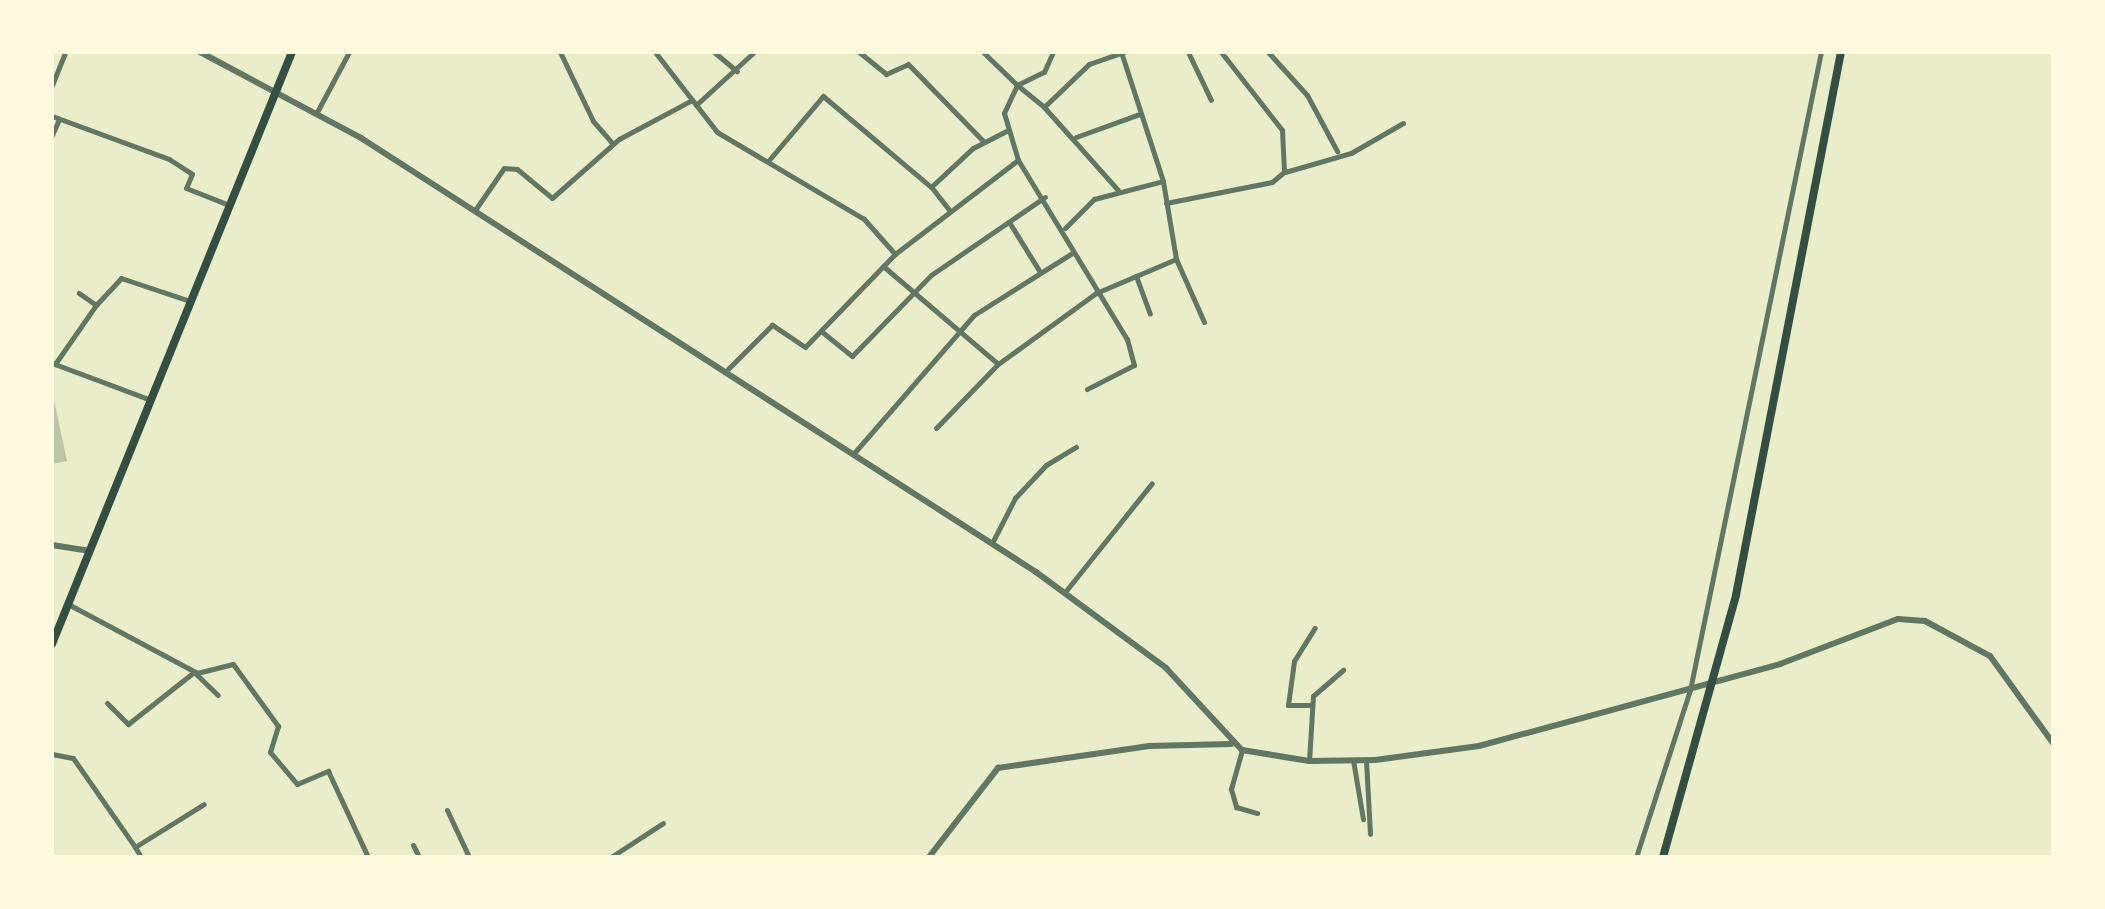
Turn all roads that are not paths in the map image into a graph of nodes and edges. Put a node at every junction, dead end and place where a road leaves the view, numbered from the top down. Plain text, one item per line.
1 (65, 52) edge
2 (200, 52) edge
3 (292, 52) edge
4 (349, 52) edge
5 (560, 52) edge
6 (655, 52) edge
7 (714, 52) edge
8 (754, 52) edge
9 (859, 52) edge
10 (983, 52) edge
11 (1053, 52) edge
12 (1122, 52) edge
13 (1188, 52) edge
14 (1221, 52) edge
15 (1268, 52) edge
16 (1821, 52) edge
17 (1841, 52) edge
18 (737, 71) junction
19 (52, 85) edge
20 (1017, 85) junction
21 (276, 89) junction
22 (1211, 100) dead end
23 (694, 102) junction
24 (1044, 107) junction
25 (317, 112) junction
26 (1140, 114) junction
27 (52, 116) edge
28 (59, 119) junction
29 (1403, 123) dead end
30 (1007, 131) junction
31 (52, 135) edge
32 (1076, 137) junction
33 (984, 142) junction
34 (613, 144) junction
35 (1337, 151) junction
36 (769, 160) junction
37 (1018, 160) junction
38 (1284, 172) junction
39 (1163, 181) junction
40 (931, 187) junction
41 (1118, 190) junction
42 (1045, 197) junction
43 (1166, 203) junction
44 (229, 205) junction
45 (475, 210) junction
46 (950, 211) junction
47 (1009, 222) junction
48 (1065, 228) junction
49 (1072, 253) junction
50 (895, 254) junction
51 (1176, 259) junction
52 (883, 266) junction
53 (1040, 272) junction
54 (1136, 276) junction
55 (79, 293) dead end
56 (1096, 293) junction
57 (913, 294) junction
58 (190, 301) junction
59 (96, 305) junction
60 (1150, 314) dead end
61 (1204, 322) dead end
62 (821, 331) junction
63 (956, 334) junction
64 (54, 364) edge
65 (998, 364) junction
66 (728, 369) junction
67 (1087, 389) dead end
68 (151, 400) junction
69 (936, 428) dead end
70 (1076, 447) dead end
71 (854, 453) junction
72 (1152, 483) dead end
73 (992, 543) junction
74 (52, 545) edge
75 (89, 551) junction
76 (1065, 592) junction
77 (68, 604) junction
78 (1315, 628) dead end
79 (52, 644) edge
80 (1343, 670) dead end
81 (194, 672) junction
82 (1716, 682) junction
83 (1690, 690) junction
84 (218, 695) dead end
85 (107, 703) dead end
86 (1312, 705) junction
87 (2053, 743) edge
88 (1232, 744) junction
89 (1242, 750) junction
90 (52, 754) edge
91 (1353, 760) junction
92 (1366, 760) junction
93 (1309, 761) junction
94 (204, 804) dead end
95 (447, 810) dead end
96 (1257, 813) dead end
97 (1363, 819) dead end
98 (663, 823) dead end
99 (1370, 834) dead end
100 (413, 845) dead end
101 (135, 847) junction
102 (141, 857) edge
103 (368, 857) edge
104 (419, 857) edge
105 (469, 857) edge
106 (611, 857) edge
107 (929, 857) edge
108 (1636, 857) edge
109 (1663, 857) edge

1 - 19 street
2 - 21 street
3 - 21 main road
4 - 25 street
5 - 34 street
6 - 23 street
7 - 18 street
8 - 18 street
9 - 33 street
10 - 20 street
11 - 20 street
12 - 24 street
12 - 26 street
13 - 22 street
14 - 38 street
15 - 35 street
16 - 83 street
17 - 82 main road
18 - 23 street
20 - 24 street
20 - 30 street
21 - 25 street
21 - 44 main road
23 - 34 street
23 - 36 street
24 - 32 street
25 - 45 street
26 - 32 street
26 - 39 street
27 - 28 street
28 - 31 street
28 - 44 street
29 - 35 street
30 - 33 street
30 - 37 street
32 - 41 street
33 - 40 street
34 - 45 street
35 - 38 street
36 - 40 street
36 - 50 street
37 - 42 street
37 - 46 street
38 - 43 street
39 - 41 street
39 - 43 street
40 - 46 street
41 - 48 street
42 - 47 street
42 - 48 street
43 - 51 street
44 - 58 main road
45 - 66 street
46 - 50 street
47 - 53 street
47 - 57 street
48 - 49 street
49 - 53 street
49 - 56 street
50 - 52 street
51 - 54 street
51 - 61 street
52 - 57 street
52 - 62 street
53 - 63 street
54 - 56 street
54 - 60 street
55 - 59 street
56 - 65 street
56 - 67 street
57 - 62 street
57 - 63 street
58 - 59 street
58 - 68 main road
59 - 64 street
62 - 66 street
63 - 65 street
63 - 71 street
64 - 68 street
65 - 69 street
66 - 71 street
68 - 75 main road
70 - 73 street
71 - 73 street
72 - 76 street
73 - 76 street
74 - 75 street
75 - 77 main road
76 - 88 street
77 - 79 main road
77 - 81 street
78 - 86 street
80 - 86 street
81 - 84 street
81 - 85 street
81 - 103 street
82 - 83 street
82 - 87 street
82 - 109 main road
83 - 92 street
83 - 108 street
86 - 93 street
88 - 89 street
88 - 107 street
89 - 93 street
89 - 96 street
90 - 101 street
91 - 92 street
91 - 93 street
91 - 97 street
92 - 99 street
94 - 101 street
95 - 105 street
98 - 106 street
100 - 104 street
101 - 102 street

